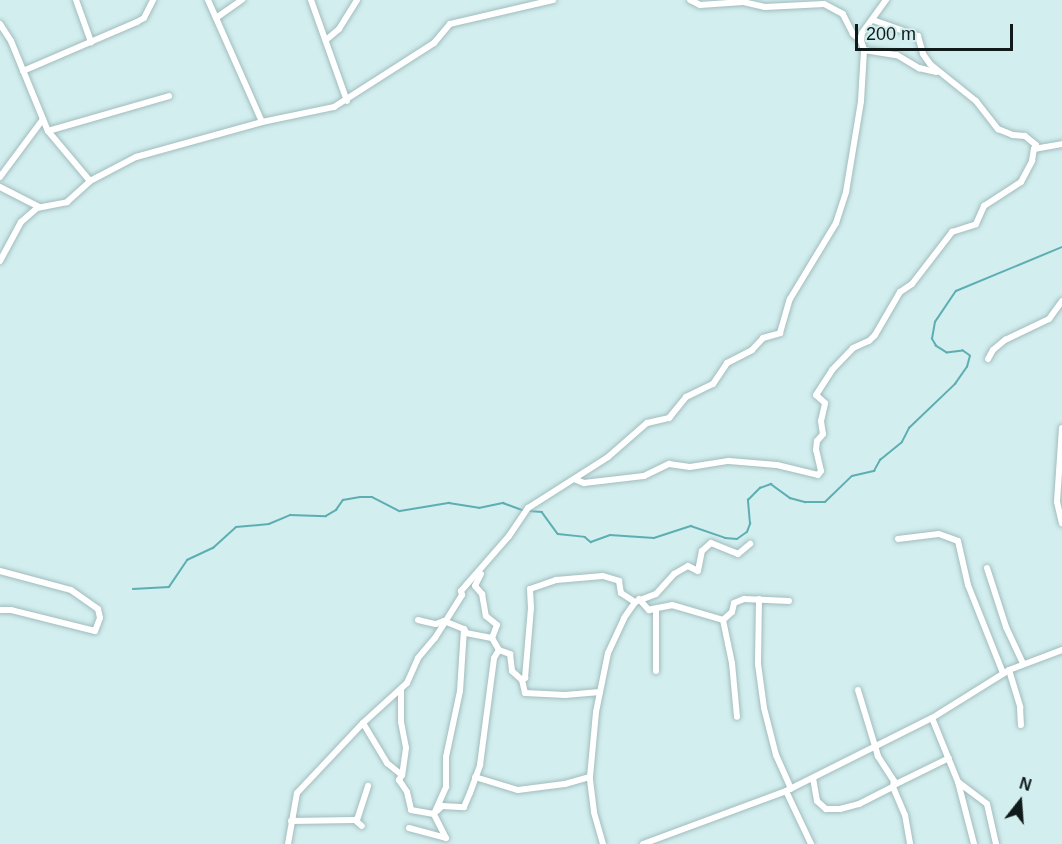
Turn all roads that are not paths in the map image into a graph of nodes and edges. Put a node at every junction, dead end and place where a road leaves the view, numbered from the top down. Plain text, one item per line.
1 (76, 0) edge
2 (153, 0) edge
3 (208, 0) edge
4 (242, 0) edge
5 (311, 0) edge
6 (357, 0) edge
7 (553, 0) edge
8 (690, 0) edge
9 (886, 0) edge
10 (216, 18) junction
11 (873, 20) junction
12 (0, 24) edge
13 (326, 40) junction
14 (861, 41) junction
15 (91, 42) junction
16 (864, 50) junction
17 (23, 71) junction
18 (939, 72) junction
19 (169, 96) dead end
20 (347, 101) junction
21 (43, 119) junction
22 (261, 122) junction
23 (48, 131) junction
24 (1062, 144) edge
25 (1034, 149) junction
26 (3, 167) edge
27 (0, 177) edge
28 (90, 181) junction
29 (0, 187) edge
30 (39, 207) junction
31 (0, 261) edge
32 (1062, 301) edge
33 (988, 358) dead end
34 (1062, 428) edge
35 (574, 479) junction
36 (1062, 523) edge
37 (898, 539) dead end
38 (750, 544) dead end
39 (489, 558) junction
40 (987, 568) dead end
41 (0, 571) edge
42 (759, 600) junction
43 (637, 601) junction
44 (789, 601) dead end
45 (0, 610) edge
46 (649, 610) junction
47 (418, 620) dead end
48 (723, 620) junction
49 (444, 621) junction
50 (464, 628) junction
51 (492, 639) junction
52 (499, 650) junction
53 (1062, 650) edge
54 (1023, 663) junction
55 (656, 671) dead end
56 (1006, 671) junction
57 (522, 680) junction
58 (401, 689) junction
59 (858, 690) dead end
60 (600, 692) junction
61 (737, 717) dead end
62 (932, 718) junction
63 (363, 723) junction
64 (1021, 725) dead end
65 (876, 746) junction
66 (949, 758) junction
67 (402, 775) junction
68 (475, 777) junction
69 (590, 777) junction
70 (813, 778) junction
71 (958, 782) junction
72 (368, 786) dead end
73 (893, 786) junction
74 (789, 790) junction
75 (434, 814) junction
76 (291, 821) junction
77 (409, 828) dead end
78 (447, 841) edge
79 (288, 844) edge
80 (603, 844) edge
81 (643, 844) edge
82 (810, 844) edge
83 (909, 844) edge
84 (974, 844) edge
85 (996, 844) edge

1 - 15 street
2 - 15 street
3 - 10 street
4 - 10 street
5 - 13 street
6 - 13 street
7 - 20 street
8 - 14 street
9 - 11 street
10 - 22 street
11 - 14 street
11 - 18 street
12 - 17 street
13 - 20 street
14 - 16 street
15 - 17 street
16 - 18 street
16 - 35 street
17 - 21 street
18 - 25 street
19 - 23 street
20 - 22 street
21 - 23 street
21 - 26 street
22 - 28 street
23 - 28 street
24 - 25 street
25 - 35 street
26 - 27 street
28 - 30 street
29 - 30 street
30 - 31 street
32 - 33 street
34 - 36 street
35 - 39 street
37 - 56 street
38 - 43 street
39 - 49 street
39 - 51 street
40 - 54 street
41 - 45 street
42 - 44 street
42 - 48 street
42 - 74 street
43 - 46 street
43 - 57 street
43 - 60 street
46 - 48 street
46 - 55 street
47 - 49 street
48 - 61 street
49 - 50 street
49 - 58 street
50 - 51 street
50 - 75 street
51 - 52 street
52 - 57 street
52 - 68 street
53 - 54 street
54 - 56 street
56 - 62 street
56 - 64 street
57 - 60 street
58 - 63 street
58 - 67 street
59 - 65 street
60 - 69 street
62 - 65 street
62 - 66 street
63 - 67 street
63 - 76 street
65 - 70 street
65 - 73 street
66 - 71 street
66 - 73 street
67 - 75 street
68 - 69 street
68 - 75 street
69 - 80 street
70 - 73 street
70 - 74 street
71 - 84 street
71 - 85 street
72 - 76 street
73 - 83 street
74 - 81 street
74 - 82 street
75 - 78 street
76 - 79 street
77 - 78 street

